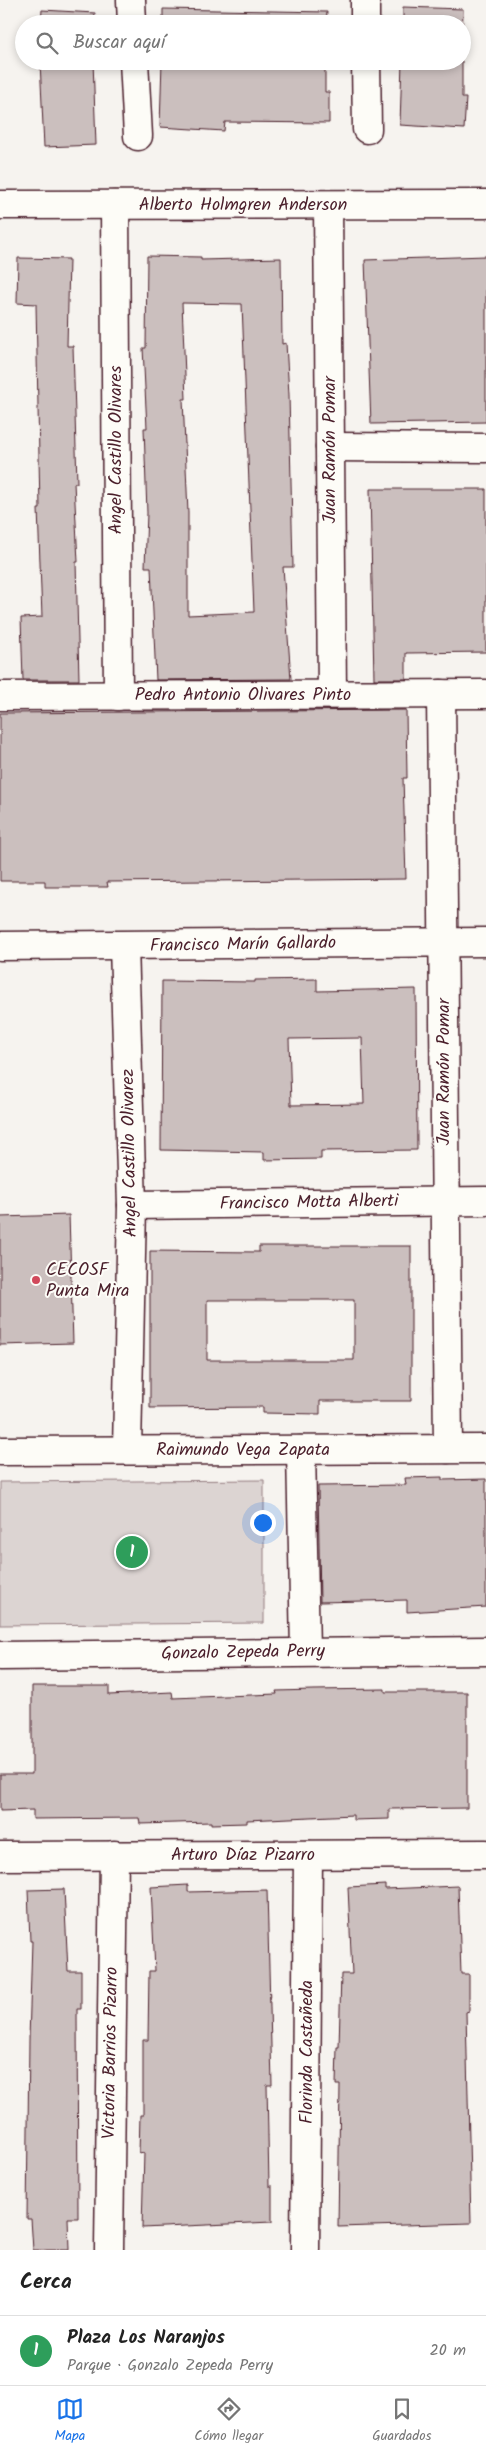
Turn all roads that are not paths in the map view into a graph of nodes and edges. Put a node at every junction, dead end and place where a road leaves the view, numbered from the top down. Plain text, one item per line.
1 (131, 0) edge
2 (365, 0) edge
3 (132, 15) edge
4 (365, 15) edge
5 (134, 70) edge
6 (366, 70) edge
7 (367, 130) dead end
8 (138, 136) dead end
9 (486, 204) edge
10 (0, 205) edge
11 (115, 205) junction
12 (328, 205) junction
13 (330, 447) junction
14 (486, 448) edge
15 (332, 694) junction
16 (441, 694) junction
17 (486, 694) edge
18 (0, 696) edge
19 (118, 696) junction
20 (486, 942) edge
21 (444, 943) junction
22 (0, 946) edge
23 (124, 946) junction
24 (445, 1201) junction
25 (486, 1201) edge
26 (132, 1205) junction
27 (448, 1449) junction
28 (486, 1449) edge
29 (127, 1450) junction
30 (301, 1450) junction
31 (0, 1451) edge
32 (305, 1651) junction
33 (486, 1651) edge
34 (0, 1656) edge
35 (486, 1854) edge
36 (114, 1855) junction
37 (308, 1855) junction
38 (0, 1856) edge
39 (109, 2250) edge
40 (305, 2250) edge

1 - 3 street
2 - 4 street
5 - 8 street
6 - 7 street
9 - 12 street, Alberto Holmgren Anderson
10 - 11 street, Alberto Holmgren Anderson
11 - 12 street, Alberto Holmgren Anderson
11 - 19 street, Angel Castillo Olivares
12 - 13 street, Juan Ramón Pomar
13 - 14 street
13 - 15 street, Juan Ramón Pomar
15 - 16 street, Pedro Antonio Olivares Pinto
15 - 19 street, Pedro Antonio Olivares Pinto
16 - 17 street, Pedro Antonio Olivares Pinto
16 - 21 street, Juan Ramón Pomar
18 - 19 street, Pedro Antonio Olivares Pinto
20 - 21 street, Francisco Marín Gallardo
21 - 23 street, Francisco Marín Gallardo
21 - 24 street, Juan Ramón Pomar
22 - 23 street, Francisco Marín Gallardo
23 - 26 street, Angel Castillo Olivarez
24 - 25 street, Francisco Motta Alberti
24 - 26 street, Francisco Motta Alberti
24 - 27 street, Juan Ramón Pomar
26 - 29 street, Angel Castillo Olivarez
27 - 28 street, Raimundo Vega Zapata
27 - 30 street, Raimundo Vega Zapata
29 - 30 street, Raimundo Vega Zapata
29 - 31 street, Raimundo Vega Zapata
30 - 32 street
32 - 33 street, Gonzalo Zepeda Perry
32 - 34 street, Gonzalo Zepeda Perry
35 - 37 street, Arturo Díaz Pizarro
36 - 37 street, Arturo Díaz Pizarro
36 - 38 street, Arturo Díaz Pizarro
36 - 39 street, Victoria Barrios Pizarro
37 - 40 street, Florinda Castañeda

